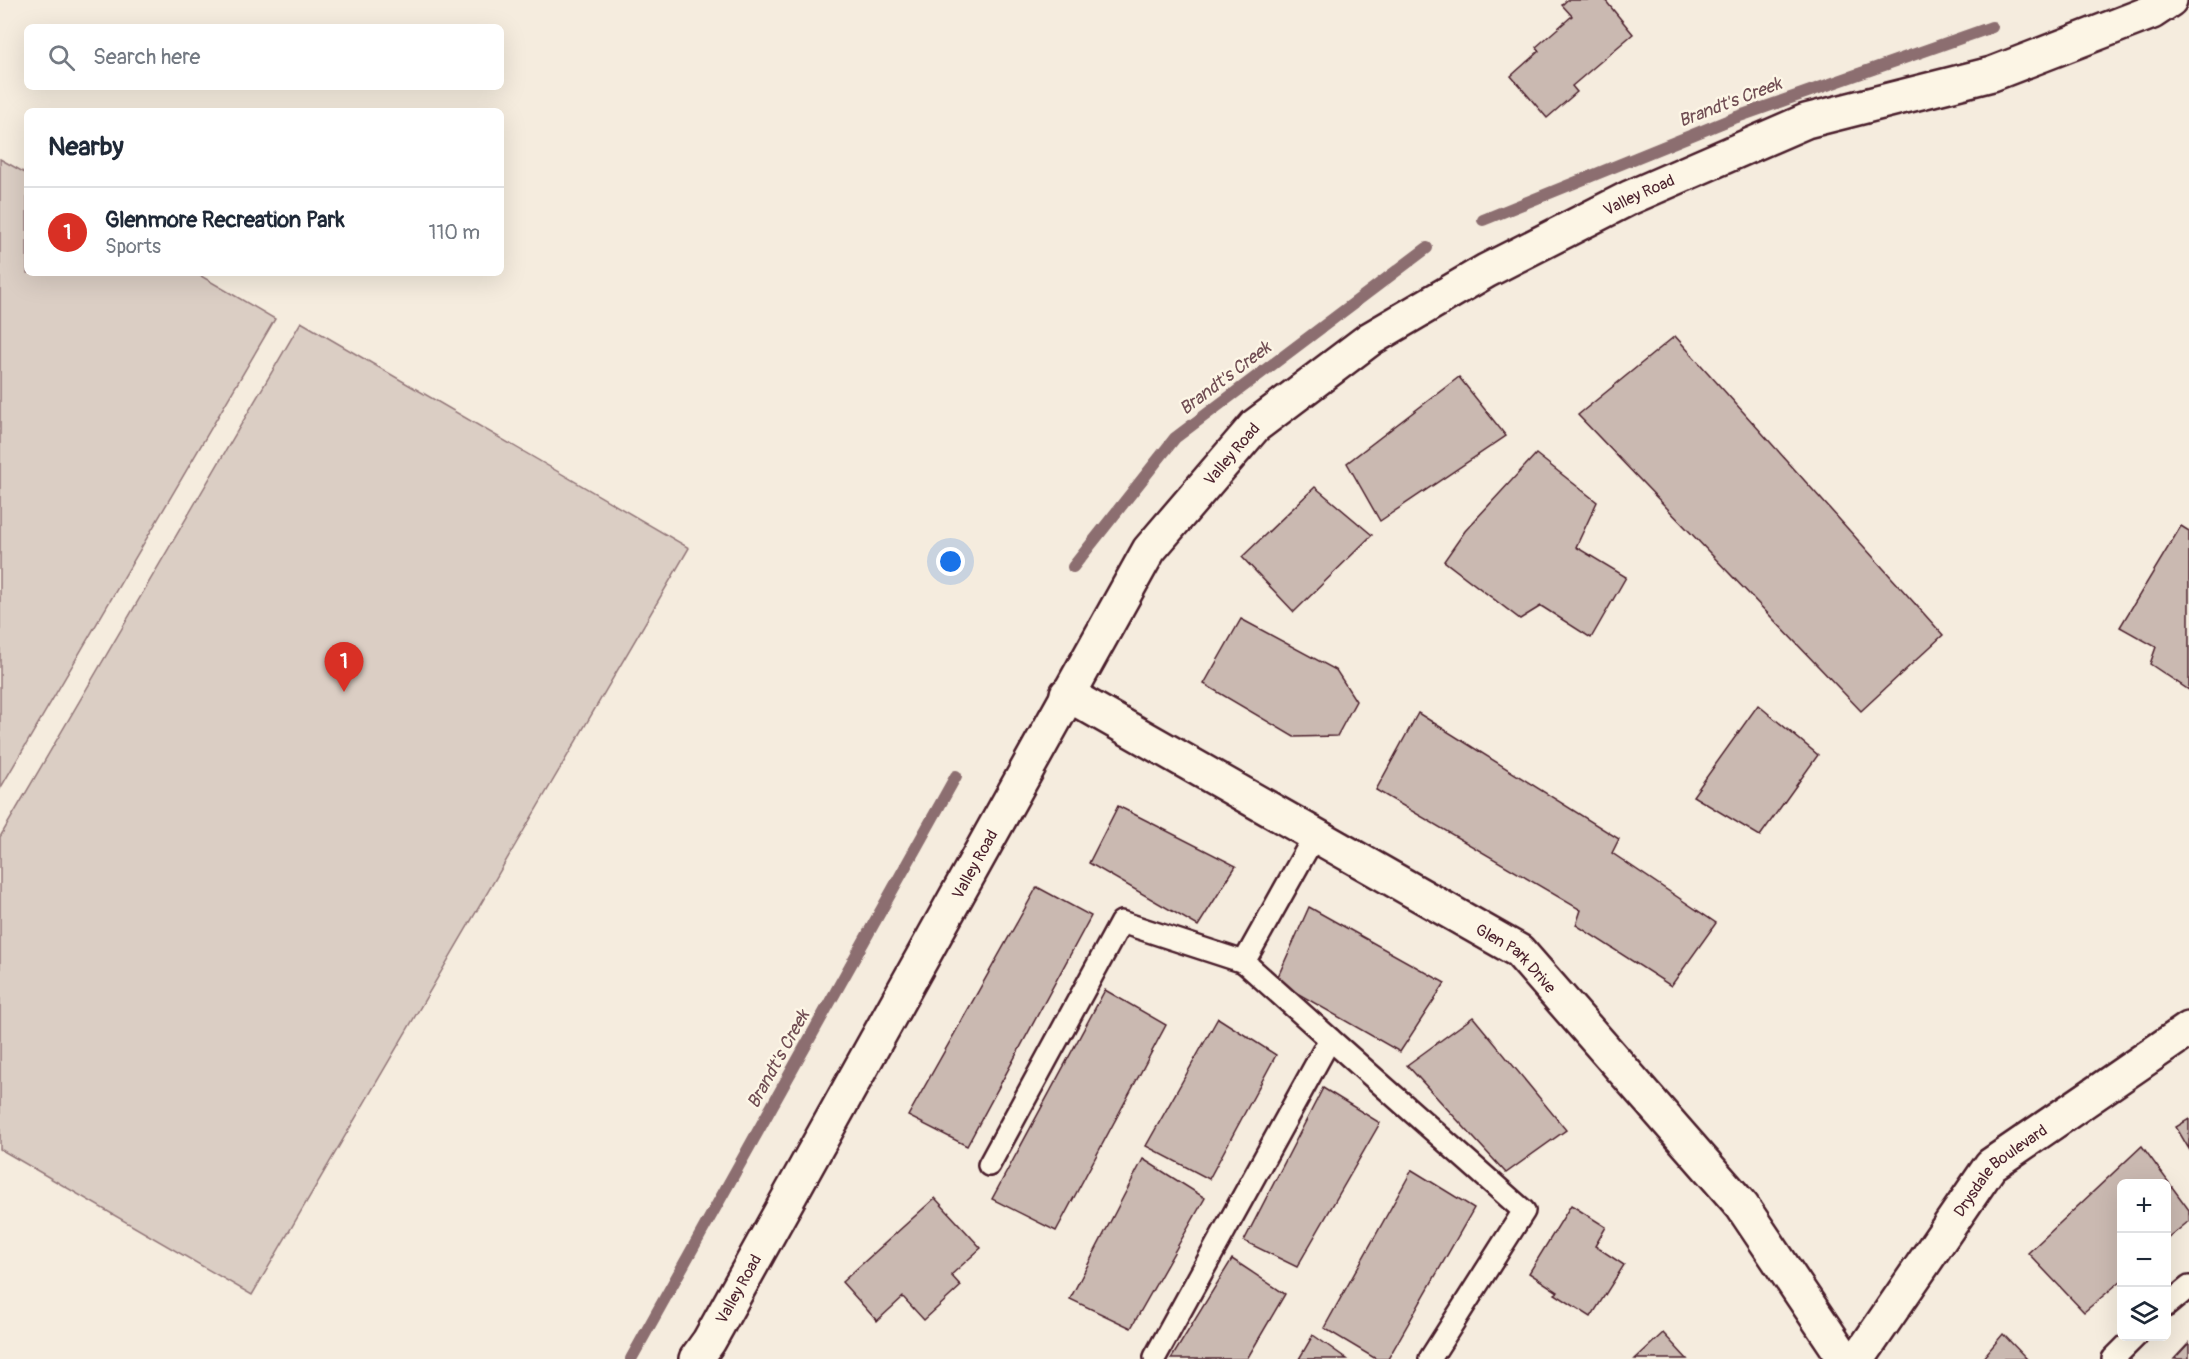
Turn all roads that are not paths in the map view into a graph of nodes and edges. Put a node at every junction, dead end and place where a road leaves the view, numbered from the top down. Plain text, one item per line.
1 (2170, 0) edge
2 (1067, 694) junction
3 (1315, 835) junction
4 (1244, 962) junction
5 (2189, 1029) edge
6 (1329, 1039) junction
7 (989, 1165) dead end
8 (2189, 1287) edge
9 (2171, 1302) edge
10 (2131, 1341) edge
11 (1155, 1357) dead end
12 (696, 1359) edge
13 (1430, 1359) edge
14 (1845, 1359) edge
15 (1858, 1359) edge
16 (2113, 1359) edge

1 - 2 street, Valley Road
2 - 3 street, Glen Park Drive
2 - 12 street, Valley Road
3 - 4 lane
3 - 14 street, Glen Park Drive
4 - 6 lane
4 - 7 lane
5 - 15 street, Drysdale Boulevard
6 - 11 lane
6 - 13 lane
8 - 9 lane
10 - 16 lane

